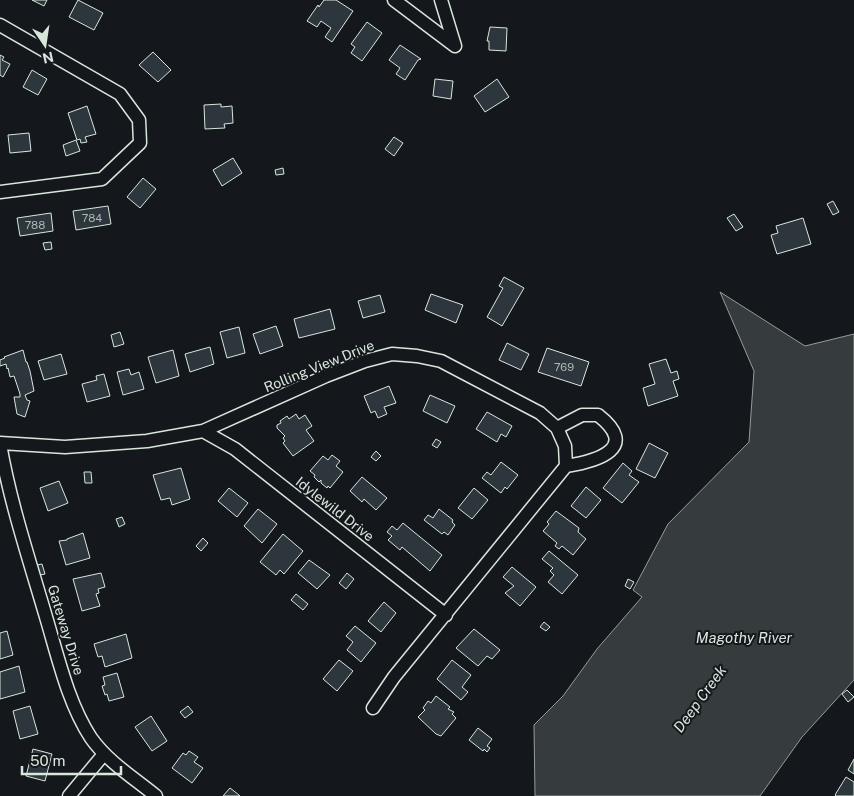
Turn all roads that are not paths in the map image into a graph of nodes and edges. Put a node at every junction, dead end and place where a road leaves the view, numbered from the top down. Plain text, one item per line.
1 (394, 0) edge
2 (441, 0) edge
3 (0, 25) edge
4 (0, 192) edge
5 (558, 428) junction
6 (202, 431) junction
7 (0, 443) edge
8 (566, 466) junction
9 (446, 615) junction
10 (373, 708) dead end
11 (104, 754) junction
12 (70, 796) edge
13 (156, 796) edge

1 - 2 street
3 - 4 street
5 - 6 street, Rolling View Drive
5 - 8 street
5 - 8 street
6 - 7 street, Rolling View Drive
6 - 9 street, Idylewild Drive
7 - 11 street, Gateway Drive
8 - 9 street
9 - 10 street
11 - 12 street
11 - 13 street, Gateway Drive

